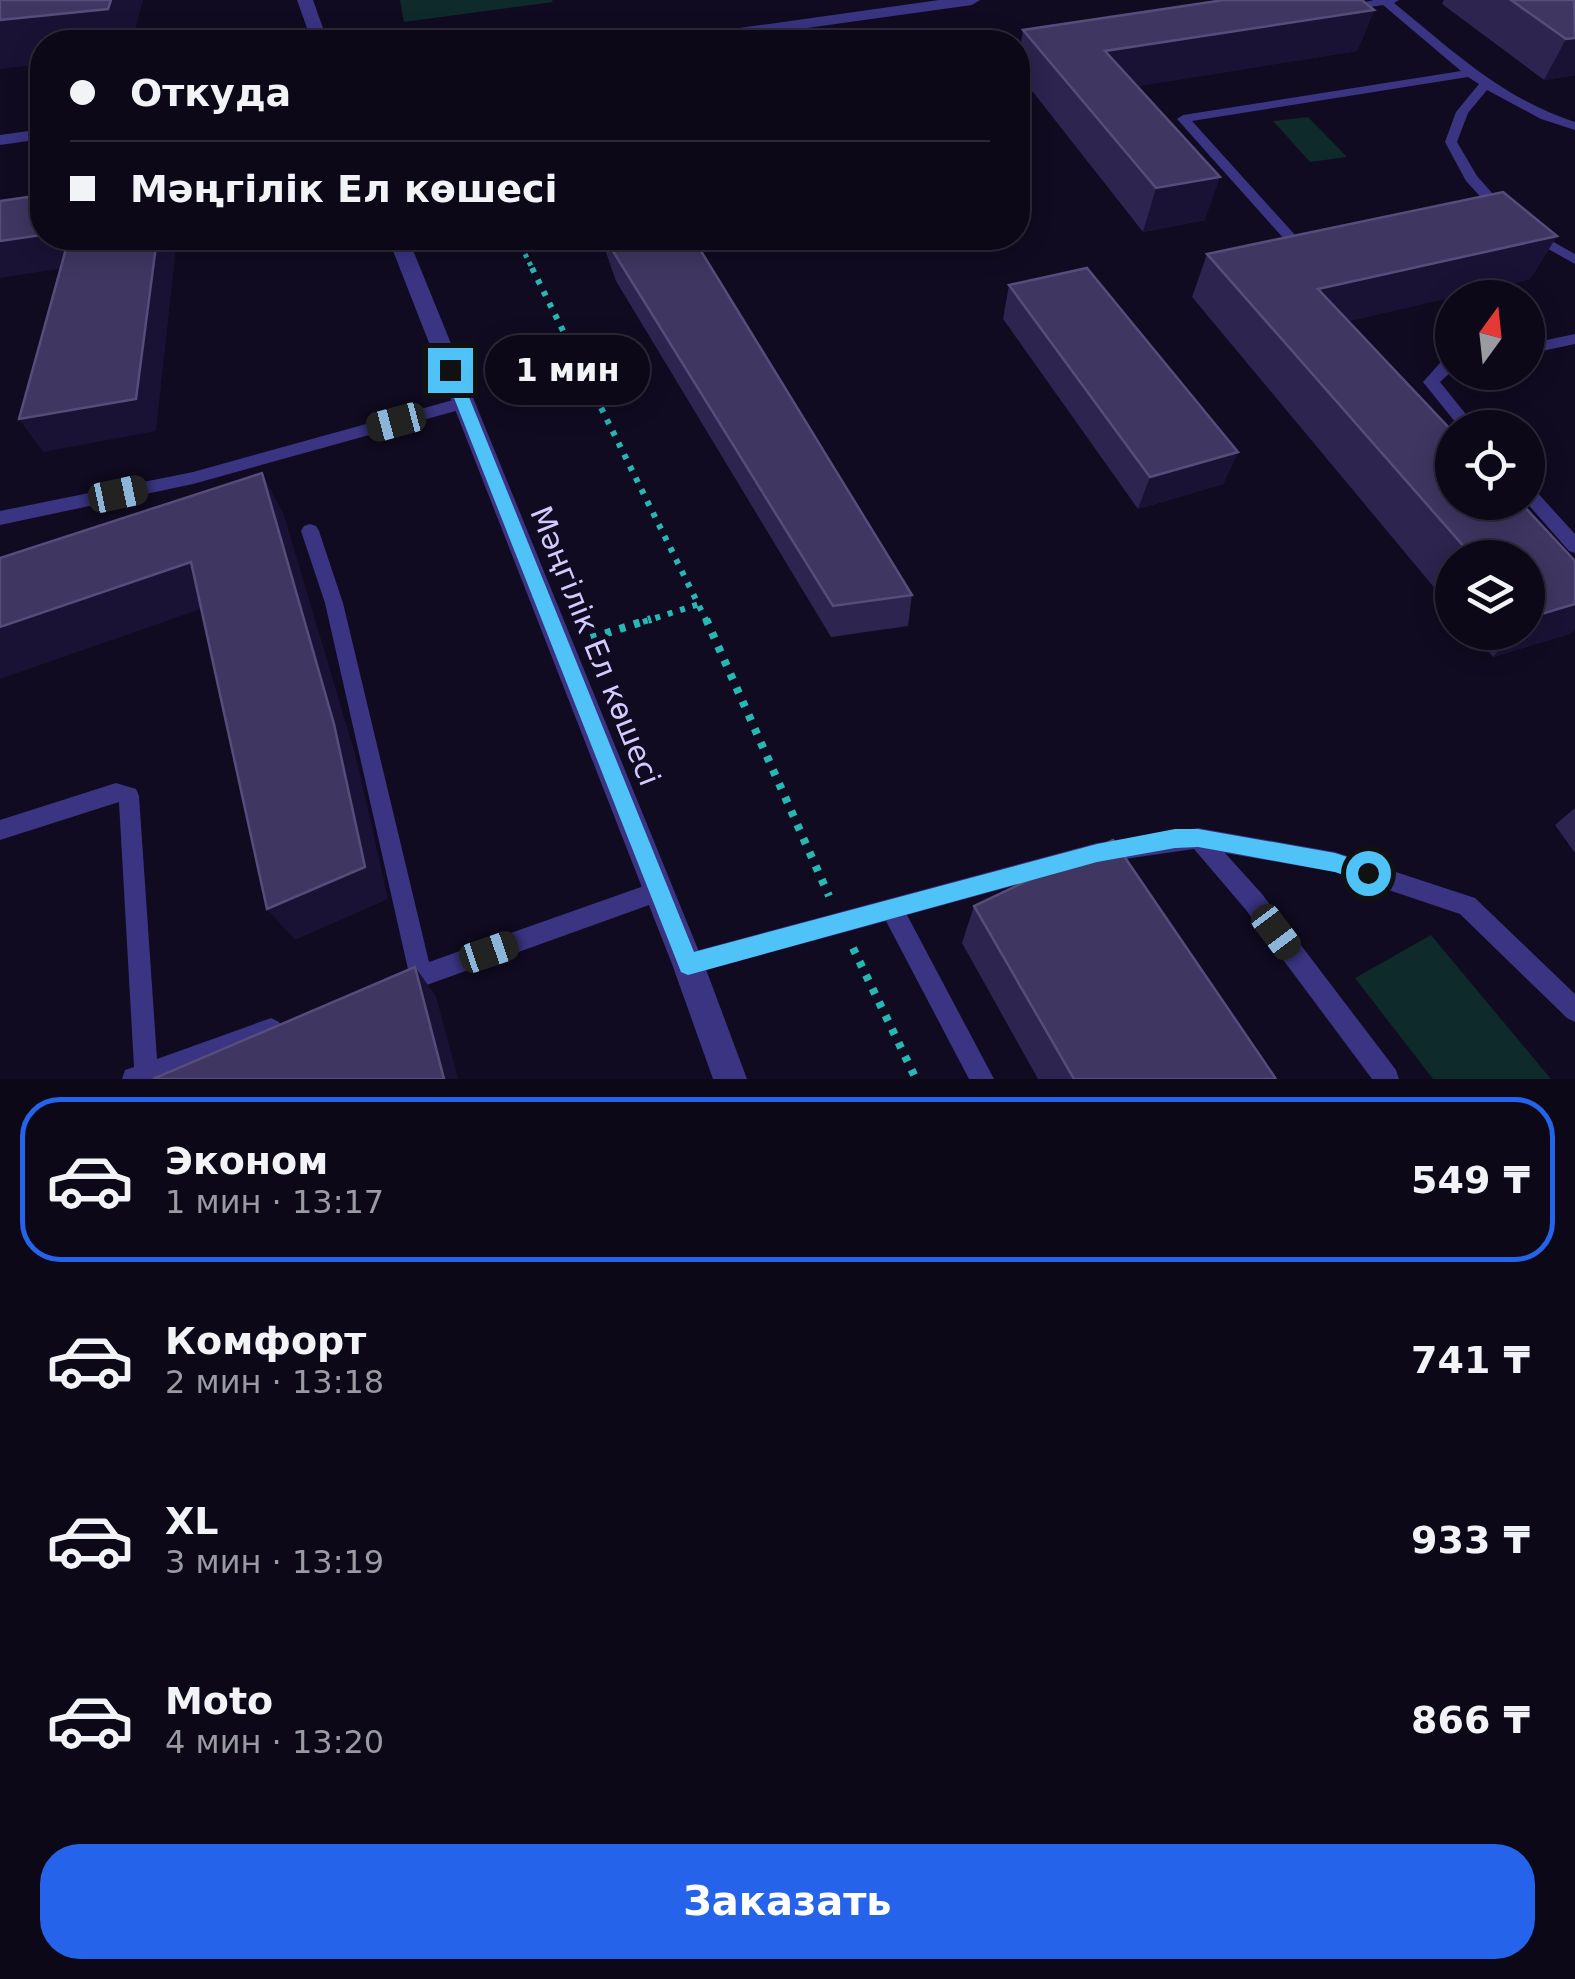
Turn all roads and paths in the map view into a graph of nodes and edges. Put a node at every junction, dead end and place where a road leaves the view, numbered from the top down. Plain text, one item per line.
1 (305, 0) edge
2 (972, 0) edge
3 (1394, 0) edge
4 (1384, 1) edge
5 (1327, 10) edge
6 (316, 30) edge
7 (761, 30) edge
8 (1469, 73) junction
9 (1484, 86) junction
10 (1575, 126) edge
11 (30, 136) edge
12 (0, 140) edge
13 (1298, 246) edge
14 (403, 250) edge
15 (523, 250) edge
16 (1575, 260) edge
17 (1575, 339) edge
18 (1545, 345) edge
19 (1438, 390) edge
20 (464, 403) junction
21 (1454, 410) edge
22 (1545, 512) edge
23 (0, 518) edge
24 (310, 531) dead end
25 (1575, 546) edge
26 (700, 604) junction
27 (561, 648) junction
28 (0, 830) edge
29 (1198, 838) junction
30 (658, 892) junction
31 (893, 912) junction
32 (842, 924) junction
33 (688, 964) junction
34 (421, 976) junction
35 (384, 990) edge
36 (1575, 1010) edge
37 (293, 1022) edge
38 (140, 1077) edge
39 (730, 1079) edge
40 (916, 1079) edge
41 (982, 1079) edge
42 (1387, 1079) edge

1 - 6 street
2 - 7 street
3 - 4 lane
4 - 5 lane
4 - 8 lane
8 - 9 lane
8 - 13 lane
9 - 10 lane
9 - 16 lane
11 - 12 street
14 - 20 street, Мәңгілік Ел көшесі
15 - 26 path
17 - 18 lane
19 - 21 lane
20 - 23 lane
20 - 27 street, Мәңгілік Ел көшесі
22 - 25 lane
24 - 34 lane
26 - 27 path
26 - 32 path
27 - 30 street, Мәңгілік Ел көшесі
28 - 38 lane
29 - 31 lane
29 - 36 lane
29 - 42 lane
30 - 33 street, Мәңгілік Ел көшесі
30 - 34 lane
31 - 32 lane
31 - 41 lane
32 - 33 lane
32 - 40 path
33 - 39 street, Мәңгілік Ел көшесі
34 - 35 lane
37 - 38 lane

